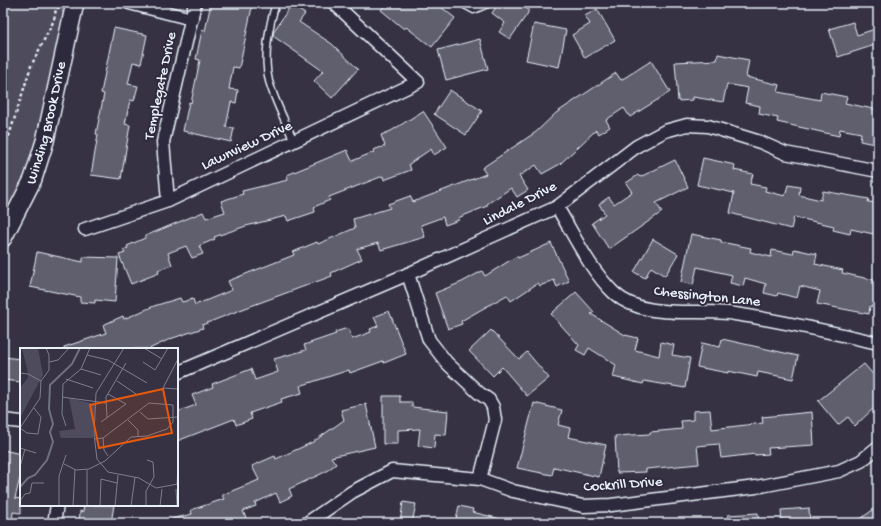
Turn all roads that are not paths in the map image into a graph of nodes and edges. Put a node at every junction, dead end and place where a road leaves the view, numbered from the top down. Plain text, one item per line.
1 (129, 3) edge
2 (195, 3) edge
3 (276, 3) edge
4 (334, 3) edge
5 (461, 3) edge
6 (490, 3) edge
7 (74, 5) edge
8 (192, 19) junction
9 (294, 141) junction
10 (878, 172) edge
11 (168, 201) junction
12 (557, 207) junction
13 (85, 229) dead end
14 (3, 238) edge
15 (408, 274) junction
16 (878, 343) edge
17 (178, 373) edge
18 (3, 420) edge
19 (20, 422) edge
20 (878, 446) edge
21 (480, 479) junction
22 (57, 506) edge
23 (54, 523) edge
24 (307, 523) edge

1 - 8 street
2 - 8 street, Templegate Drive
3 - 9 lane
4 - 9 street, Lawnview Drive
5 - 6 lane
7 - 14 street, Winding Brook Drive
8 - 11 street, Templegate Drive
9 - 11 street, Lawnview Drive
10 - 12 street, Lindale Drive
11 - 13 street, Lawnview Drive
12 - 15 street, Lindale Drive
12 - 16 street, Chessington Lane
15 - 17 street, Lindale Drive
15 - 21 street
18 - 19 street
20 - 21 street, Cockrill Drive
21 - 24 street, Cockrill Drive
22 - 23 street

